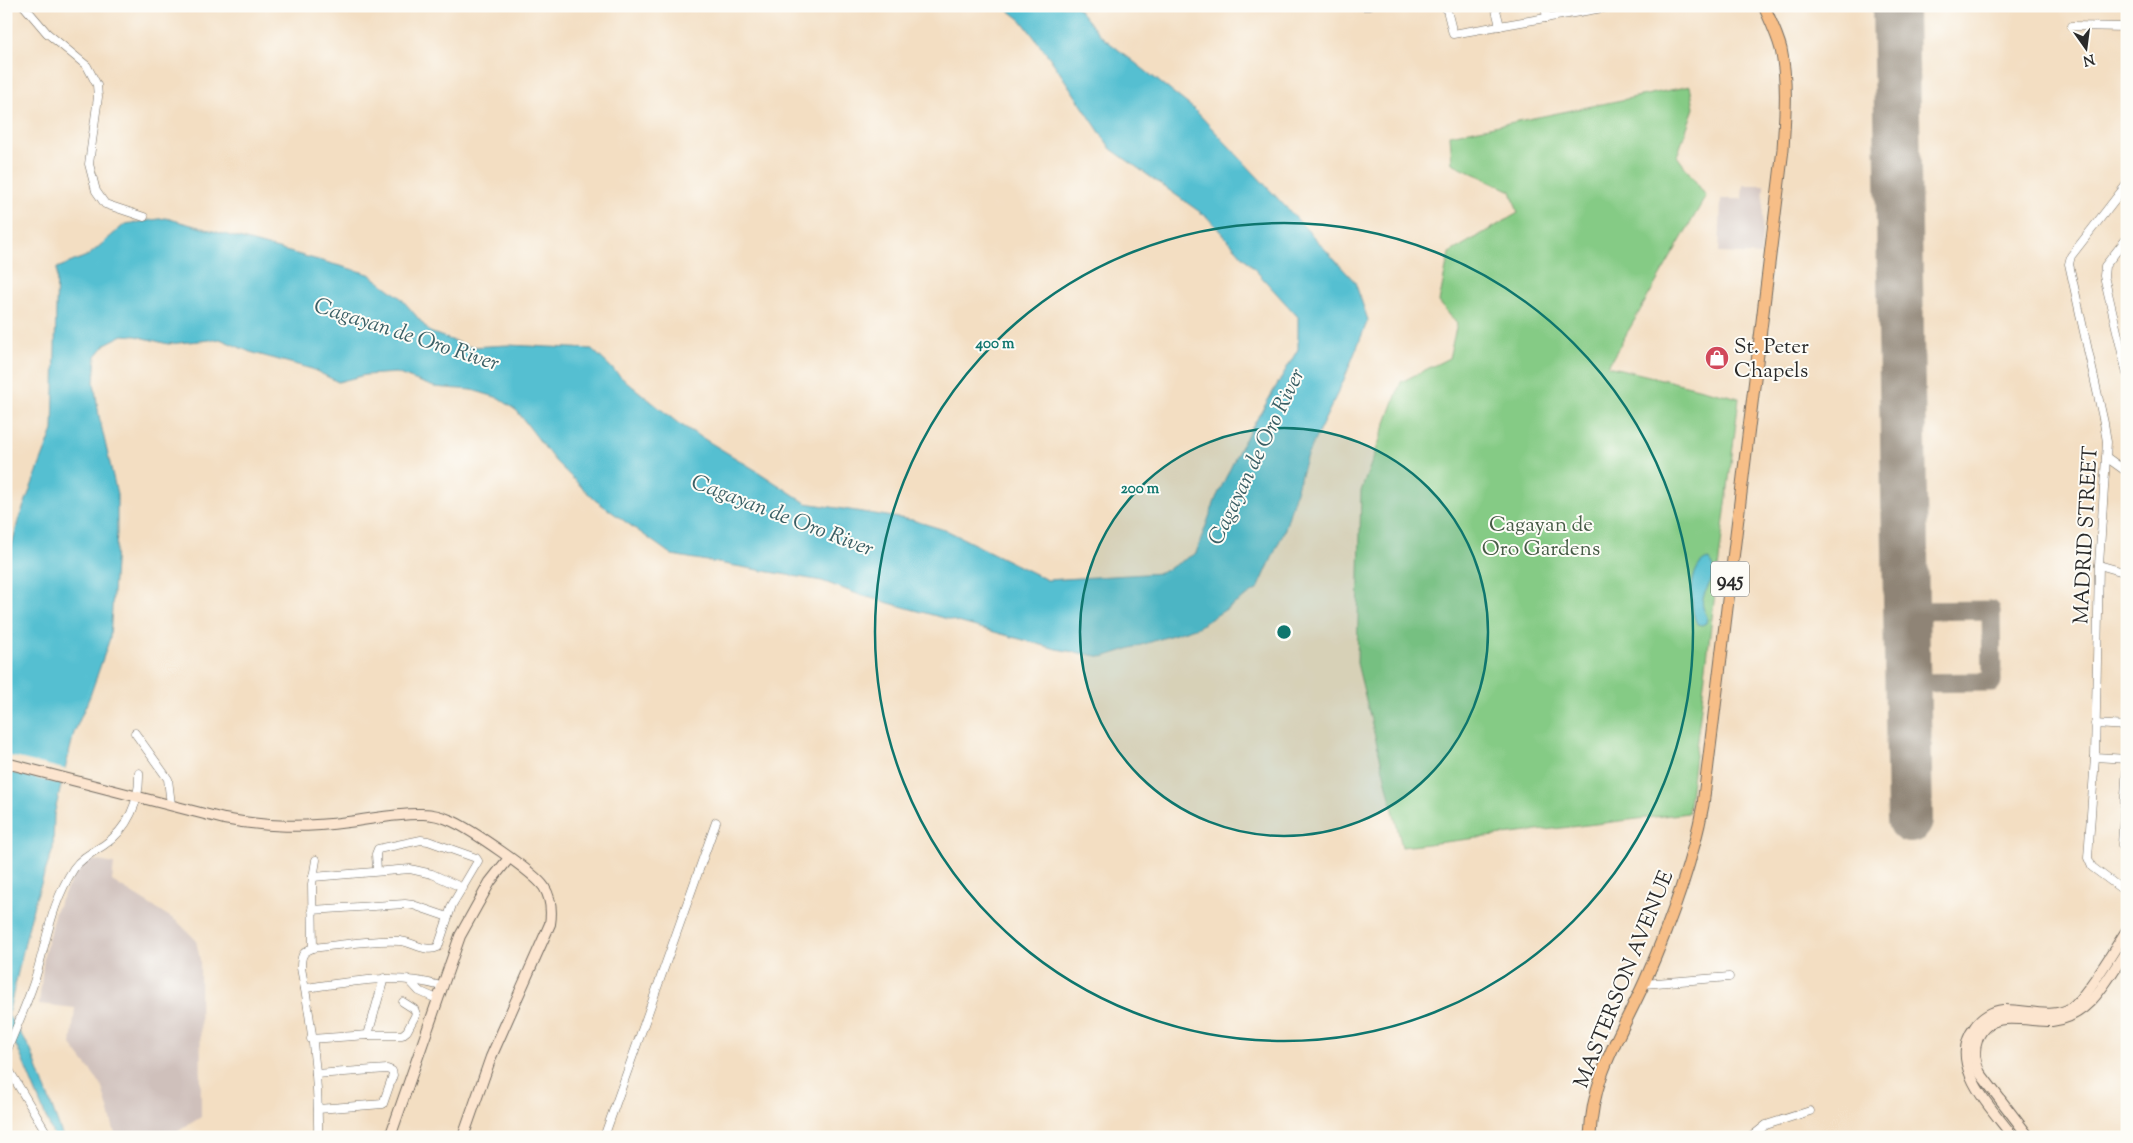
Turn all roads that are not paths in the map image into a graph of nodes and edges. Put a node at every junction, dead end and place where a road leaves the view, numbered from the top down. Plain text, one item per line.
1 (24, 6) edge
2 (1363, 6) edge
3 (1369, 6) edge
4 (1446, 6) edge
5 (1495, 6) edge
6 (1545, 6) edge
7 (1614, 6) edge
8 (1764, 6) edge
9 (1598, 8) edge
10 (1547, 18) junction
11 (1500, 26) junction
12 (2072, 26) dead end
13 (2127, 27) edge
14 (2127, 184) edge
15 (144, 217) dead end
16 (2127, 238) edge
17 (2127, 374) edge
18 (2106, 457) junction
19 (2127, 472) edge
20 (2099, 565) junction
21 (2127, 573) edge
22 (2127, 720) edge
23 (2096, 724) junction
24 (2127, 726) edge
25 (135, 733) dead end
26 (2095, 757) junction
27 (2127, 758) edge
28 (6, 763) edge
29 (2127, 764) edge
30 (138, 773) dead end
31 (138, 796) junction
32 (171, 805) junction
33 (716, 822) dead end
34 (2127, 851) edge
35 (509, 858) junction
36 (316, 860) dead end
37 (377, 872) junction
38 (313, 877) junction
39 (463, 888) junction
40 (2127, 893) edge
41 (312, 910) junction
42 (448, 917) junction
43 (2127, 930) edge
44 (313, 948) junction
45 (2127, 950) edge
46 (2103, 975) junction
47 (1730, 977) dead end
48 (384, 978) junction
49 (408, 979) junction
50 (1644, 984) junction
51 (441, 986) junction
52 (305, 988) junction
53 (436, 999) junction
54 (403, 1002) dead end
55 (368, 1035) junction
56 (311, 1039) junction
57 (6, 1054) edge
58 (6, 1065) edge
59 (316, 1074) junction
60 (318, 1109) junction
61 (1810, 1111) dead end
62 (48, 1137) edge
63 (318, 1137) edge
64 (390, 1137) edge
65 (463, 1137) edge
66 (604, 1137) edge
67 (1590, 1137) edge
68 (1751, 1137) edge
69 (2013, 1137) edge
70 (2029, 1137) edge

1 - 15 street
2 - 3 street
4 - 11 street
5 - 11 street
6 - 10 street
7 - 9 street
8 - 50 main road, MASTERSON AVENUE / 945
9 - 10 street
10 - 11 street
12 - 13 street
14 - 18 street, MADRID STREET
16 - 17 street
18 - 19 street
18 - 20 street, MADRID STREET
20 - 21 street
20 - 23 street, MADRID STREET
22 - 24 street
23 - 24 street
23 - 26 street, MADRID STREET
25 - 32 street
26 - 27 street
26 - 40 street, MADRID STREET
28 - 31 street
29 - 34 street
30 - 31 street
31 - 32 street
31 - 57 street
32 - 35 street
33 - 66 street
35 - 51 street
35 - 65 street
36 - 38 street
37 - 38 street
37 - 39 street
37 - 39 street
38 - 41 street
39 - 42 street
41 - 42 street
41 - 44 street
42 - 44 street
43 - 46 street
44 - 52 street
45 - 46 street
46 - 69 street
46 - 70 street
47 - 50 street
48 - 49 street
48 - 52 street
48 - 55 street
49 - 51 street
49 - 53 street
50 - 67 main road, MASTERSON AVENUE / 945
51 - 53 street
52 - 56 street
53 - 64 street
54 - 55 street
55 - 56 street
56 - 59 street
58 - 62 street
59 - 60 street
59 - 60 street
60 - 63 street
61 - 68 street

